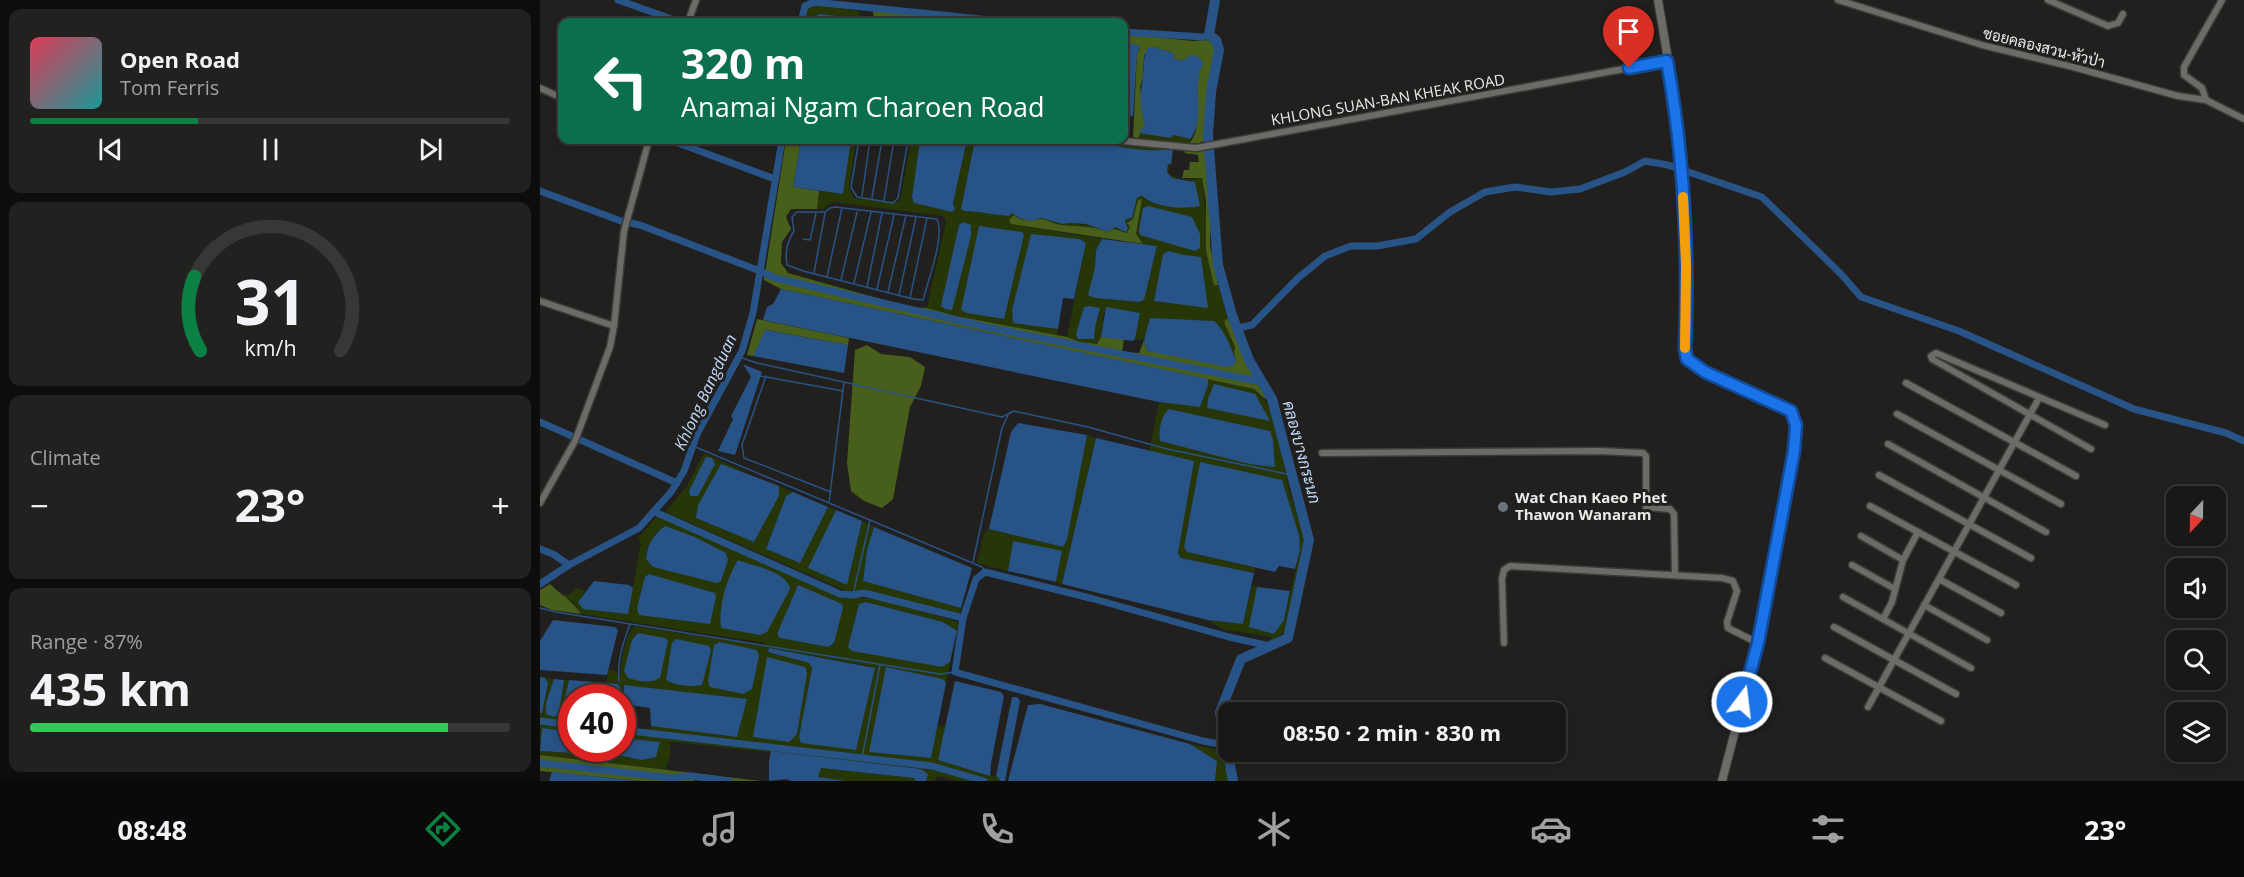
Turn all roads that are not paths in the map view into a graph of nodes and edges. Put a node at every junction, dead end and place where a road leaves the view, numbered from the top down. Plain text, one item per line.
1 (696, 0) edge
2 (1658, 0) edge
3 (1838, 0) edge
4 (2048, 0) edge
5 (2222, 0) edge
6 (2123, 14) dead end
7 (689, 18) edge
8 (1667, 61) junction
9 (540, 88) edge
10 (558, 96) edge
11 (2206, 100) junction
12 (2244, 119) edge
13 (1128, 141) edge
14 (648, 144) edge
15 (540, 301) edge
16 (614, 326) junction
17 (1906, 382) dead end
18 (2039, 398) junction
19 (1897, 414) dead end
20 (2030, 415) junction
21 (2105, 425) dead end
22 (2014, 442) junction
23 (1888, 444) dead end
24 (2091, 449) dead end
25 (1322, 453) dead end
26 (1999, 470) junction
27 (1879, 475) dead end
28 (2076, 476) dead end
29 (1984, 496) junction
30 (540, 503) edge
31 (2061, 504) dead end
32 (1870, 506) dead end
33 (1969, 524) junction
34 (1918, 532) junction
35 (2046, 532) dead end
36 (1861, 536) dead end
37 (1954, 551) junction
38 (2031, 558) dead end
39 (1903, 560) junction
40 (1852, 565) dead end
41 (1675, 575) junction
42 (1939, 579) junction
43 (2016, 585) dead end
44 (1895, 590) junction
45 (1843, 597) dead end
46 (1924, 605) junction
47 (2001, 613) dead end
48 (1883, 619) junction
49 (1834, 627) dead end
50 (1909, 633) junction
51 (1987, 640) dead end
52 (1504, 643) dead end
53 (1758, 643) junction
54 (1825, 658) dead end
55 (1895, 660) junction
56 (1971, 668) dead end
57 (1879, 687) junction
58 (1956, 694) dead end
59 (1868, 707) dead end
60 (1941, 722) dead end
61 (1722, 781) edge

1 - 7 street
2 - 8 street
3 - 11 street, ซอยคลองสวน-หัวป่า
4 - 6 street
5 - 11 street
8 - 13 street, KHLONG SUAN-BAN KHEAK ROAD
8 - 53 street
9 - 10 street
11 - 12 street, ซอยคลองสวน-หัวป่า
14 - 16 street
15 - 16 street
16 - 30 street
17 - 22 street
18 - 20 street
18 - 20 street
18 - 21 street
19 - 26 street
20 - 22 street
20 - 24 street
22 - 26 street
22 - 28 street
23 - 29 street
25 - 41 street
26 - 29 street
26 - 31 street
27 - 33 street
29 - 33 street
29 - 35 street
32 - 34 street
33 - 37 street
33 - 38 street
34 - 37 street
34 - 39 street
36 - 39 street
37 - 42 street
37 - 43 street
39 - 44 street
40 - 44 street
41 - 52 street
41 - 53 street
42 - 46 street
42 - 47 street
44 - 48 street
45 - 48 street
46 - 50 street
46 - 51 street
48 - 50 street
49 - 55 street
50 - 55 street
50 - 56 street
53 - 61 street
54 - 57 street
55 - 57 street
55 - 58 street
57 - 59 street
57 - 60 street

